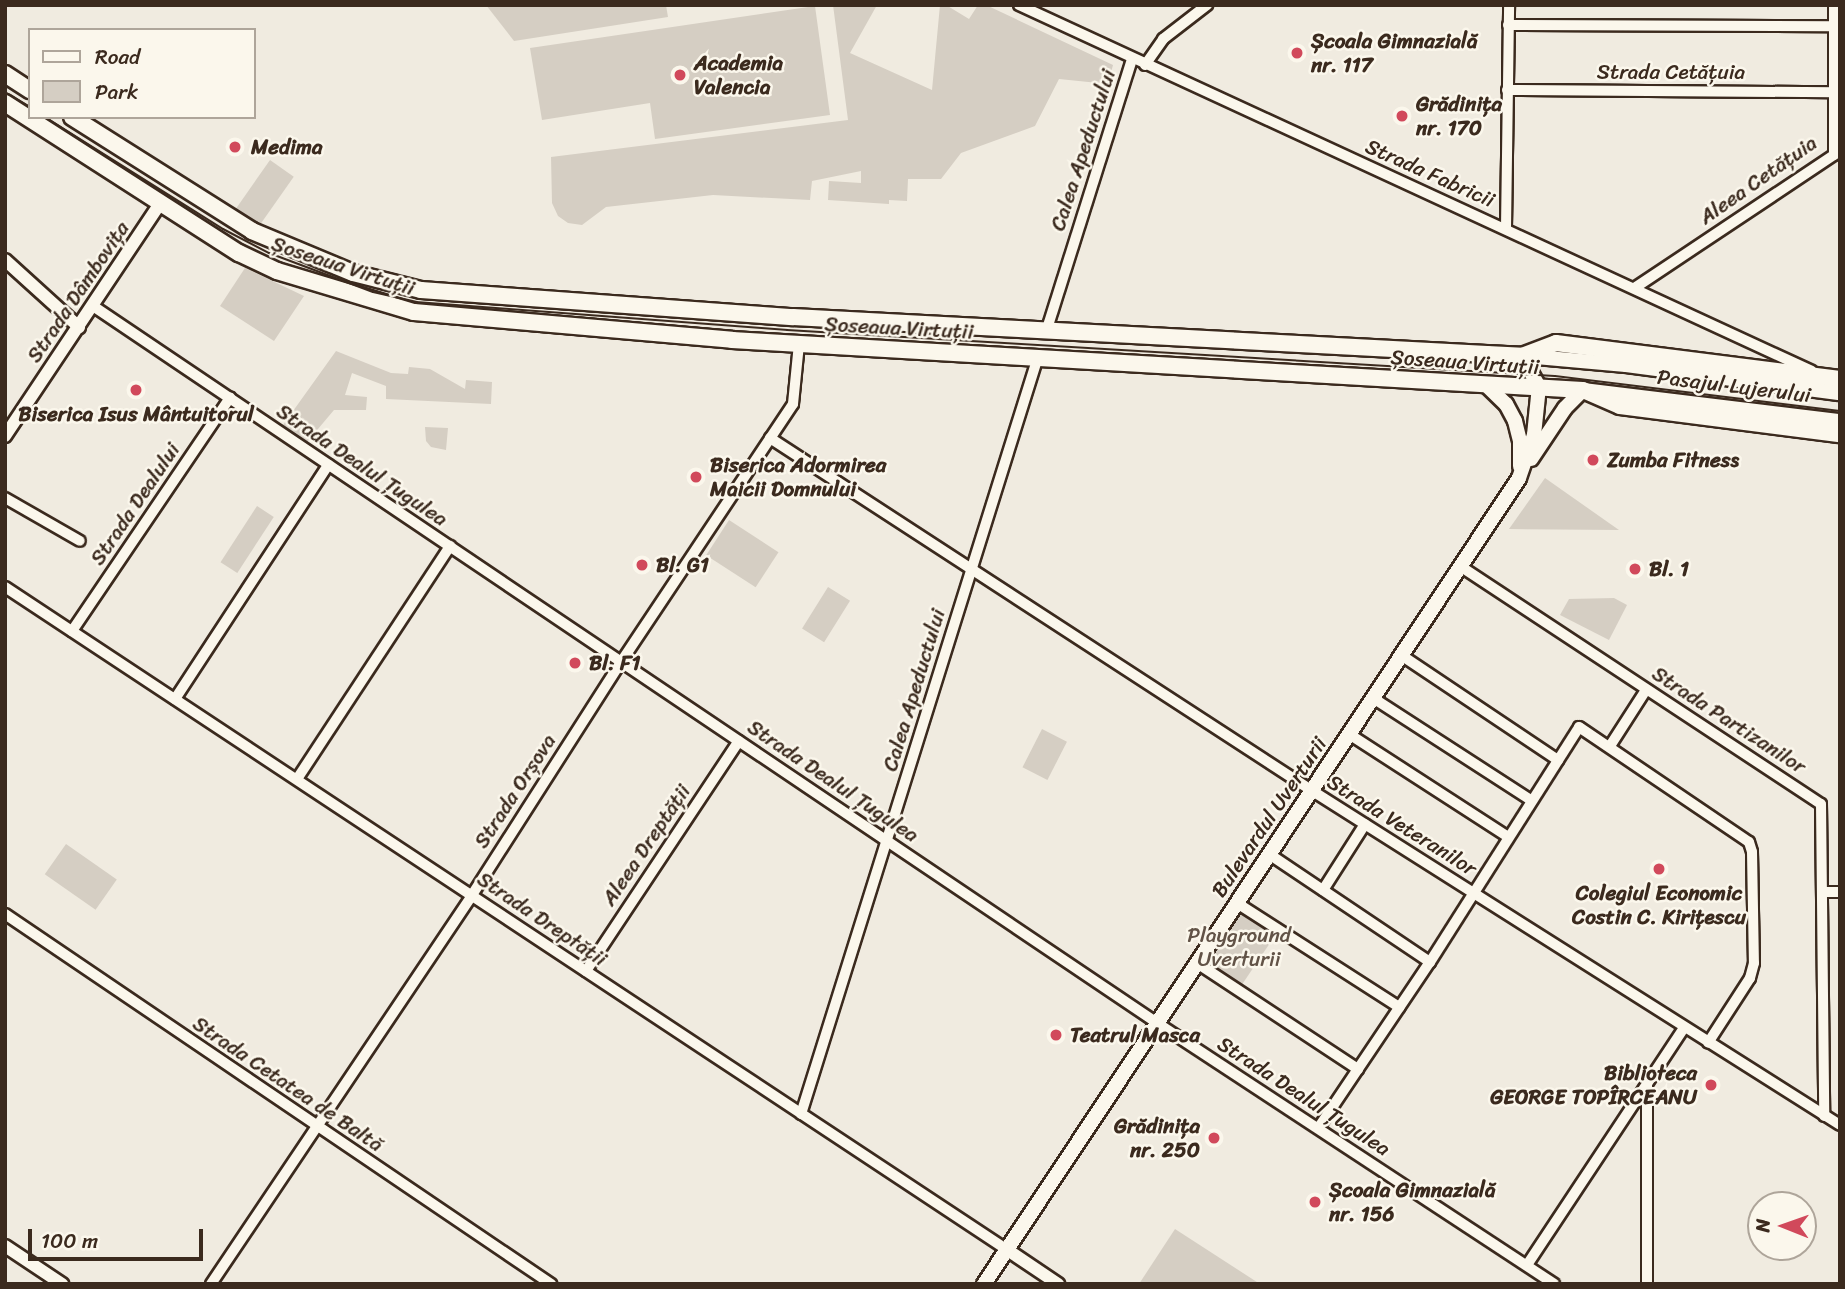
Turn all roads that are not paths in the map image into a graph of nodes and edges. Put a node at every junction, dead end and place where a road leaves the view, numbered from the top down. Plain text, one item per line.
1 (1207, 5) edge
2 (1508, 5) edge
3 (1834, 5) edge
4 (1021, 6) edge
5 (1508, 25) junction
6 (1834, 26) junction
7 (1132, 60) junction
8 (1145, 65) junction
9 (5, 74) edge
10 (28, 89) edge
11 (1507, 90) junction
12 (1834, 92) junction
13 (5, 103) edge
14 (28, 118) edge
15 (30, 119) edge
16 (75, 119) edge
17 (160, 204) junction
18 (1506, 228) junction
19 (5, 260) edge
20 (1636, 287) junction
21 (93, 306) junction
22 (79, 327) junction
23 (1046, 332) junction
24 (799, 344) junction
25 (1522, 356) junction
26 (1038, 357) junction
27 (1832, 378) edge
28 (1485, 384) junction
29 (1539, 387) junction
30 (1583, 390) junction
31 (1840, 393) edge
32 (230, 398) junction
33 (1840, 421) edge
34 (1840, 434) edge
35 (5, 436) edge
36 (770, 438) junction
37 (328, 464) junction
38 (1519, 478) junction
39 (5, 498) edge
40 (80, 541) dead end
41 (450, 547) junction
42 (1460, 566) junction
43 (972, 569) junction
44 (5, 587) edge
45 (72, 631) junction
46 (1401, 655) junction
47 (621, 662) junction
48 (1646, 690) junction
49 (1373, 698) junction
50 (175, 699) junction
51 (1349, 734) junction
52 (739, 741) junction
53 (1610, 746) junction
54 (1558, 760) junction
55 (297, 779) junction
56 (1311, 790) junction
57 (1532, 801) junction
58 (1365, 824) junction
59 (1508, 837) junction
60 (887, 841) junction
61 (1269, 854) junction
62 (1323, 890) junction
63 (1473, 892) junction
64 (1823, 892) junction
65 (1840, 892) edge
66 (472, 895) junction
67 (1237, 903) junction
68 (5, 914) edge
69 (1430, 961) junction
70 (1197, 963) junction
71 (586, 971) junction
72 (1399, 1007) junction
73 (1157, 1023) junction
74 (1684, 1028) junction
75 (1708, 1043) junction
76 (1357, 1069) junction
77 (1647, 1083) junction
78 (801, 1114) junction
79 (1824, 1116) junction
80 (1840, 1125) edge
81 (315, 1126) junction
82 (1319, 1127) junction
83 (5, 1247) edge
84 (1006, 1249) junction
85 (1527, 1265) junction
86 (62, 1284) edge
87 (211, 1284) edge
88 (551, 1284) edge
89 (984, 1284) edge
90 (1058, 1284) edge
91 (1555, 1284) edge
92 (1647, 1284) edge

1 - 8 street
2 - 5 street
3 - 6 street, Aleea Cetățuia
4 - 7 street, Strada Fabricii
5 - 6 street
5 - 11 street
6 - 12 street, Aleea Cetățuia
7 - 8 street, Strada Fabricii
7 - 23 street, Calea Apeductului
8 - 18 street, Strada Fabricii
9 - 10 main road
11 - 12 street, Strada Cetățuia
11 - 18 street
12 - 20 street, Aleea Cetățuia
13 - 14 main road, Șoseaua Virtuții
15 - 17 main road, Șoseaua Virtuții
16 - 23 main road, Șoseaua Virtuții
17 - 21 street, Strada Dâmbovița
17 - 24 main road, Șoseaua Virtuții
18 - 20 street, Strada Fabricii
19 - 22 street
20 - 27 street, Strada Fabricii
21 - 22 street, Strada Dâmbovița
21 - 32 street, Strada Dealul Țugulea
22 - 35 street, Strada Dâmbovița
23 - 25 main road, Șoseaua Virtuții
24 - 26 main road, Șoseaua Virtuții
24 - 36 street, Strada Orșova
25 - 27 main road, Șoseaua Virtuții
25 - 29 main road
25 - 31 main road, Pasajul Lujerului
26 - 28 main road, Șoseaua Virtuții
26 - 43 street, Calea Apeductului
28 - 29 main road, Șoseaua Virtuții
28 - 38 main road
29 - 30 main road, Șoseaua Virtuții
29 - 38 main road, Bulevardul Uverturii
30 - 33 main road, Pasajul Lujerului
30 - 34 main road, Șoseaua Virtuții
30 - 38 main road
32 - 37 street, Strada Dealul Țugulea
32 - 45 street, Strada Dealului
36 - 43 street, Strada Veteranilor
36 - 47 street, Strada Orșova
37 - 41 street, Strada Dealul Țugulea
37 - 50 street
38 - 42 main road, Bulevardul Uverturii
39 - 40 street
41 - 47 street, Strada Dealul Țugulea
41 - 55 street
42 - 46 main road, Bulevardul Uverturii
42 - 48 street, Strada Partizanilor
43 - 56 street, Strada Veteranilor
43 - 60 street, Calea Apeductului
44 - 45 street, Strada Dreptății
45 - 50 street, Strada Dreptății
46 - 49 main road, Bulevardul Uverturii
46 - 54 street
47 - 52 street, Strada Dealul Țugulea
47 - 66 street, Strada Orșova
48 - 53 street
48 - 64 street, Strada Partizanilor
49 - 51 main road, Bulevardul Uverturii
49 - 57 street
50 - 55 street, Strada Dreptății
51 - 56 main road, Bulevardul Uverturii
51 - 59 street
52 - 60 street, Strada Dealul Țugulea
52 - 71 street, Aleea Dreptății
53 - 54 street
53 - 75 street
54 - 57 street
55 - 66 street, Strada Dreptății
56 - 58 street, Strada Veteranilor
56 - 61 main road, Bulevardul Uverturii
57 - 59 street
58 - 62 street
58 - 63 street, Strada Veteranilor
59 - 63 street
60 - 73 street, Strada Dealul Țugulea
60 - 78 street, Calea Apeductului
61 - 62 street
61 - 67 main road, Bulevardul Uverturii
62 - 69 street
63 - 69 street
63 - 74 street, Strada Veteranilor
64 - 65 street
64 - 79 street, Strada Partizanilor
66 - 71 street, Strada Dreptății
66 - 81 street, Strada Orșova
67 - 70 main road, Bulevardul Uverturii
67 - 72 street
68 - 81 street, Strada Cetatea de Baltă
69 - 72 street
70 - 73 main road, Bulevardul Uverturii
70 - 76 street
71 - 78 street, Strada Dreptății
72 - 76 street
73 - 82 street, Strada Dealul Țugulea
73 - 84 main road, Bulevardul Uverturii
74 - 75 street, Strada Veteranilor
74 - 77 street
75 - 79 street, Strada Veteranilor
76 - 82 street
77 - 85 street
77 - 92 street
78 - 84 street, Strada Dreptății
79 - 80 street, Strada Veteranilor
81 - 87 street, Strada Orșova
81 - 88 street, Strada Cetatea de Baltă
82 - 85 street, Strada Dealul Țugulea
83 - 86 street
84 - 89 main road, Bulevardul Uverturii
84 - 90 street, Strada Dreptății
85 - 91 street, Strada Dealul Țugulea

